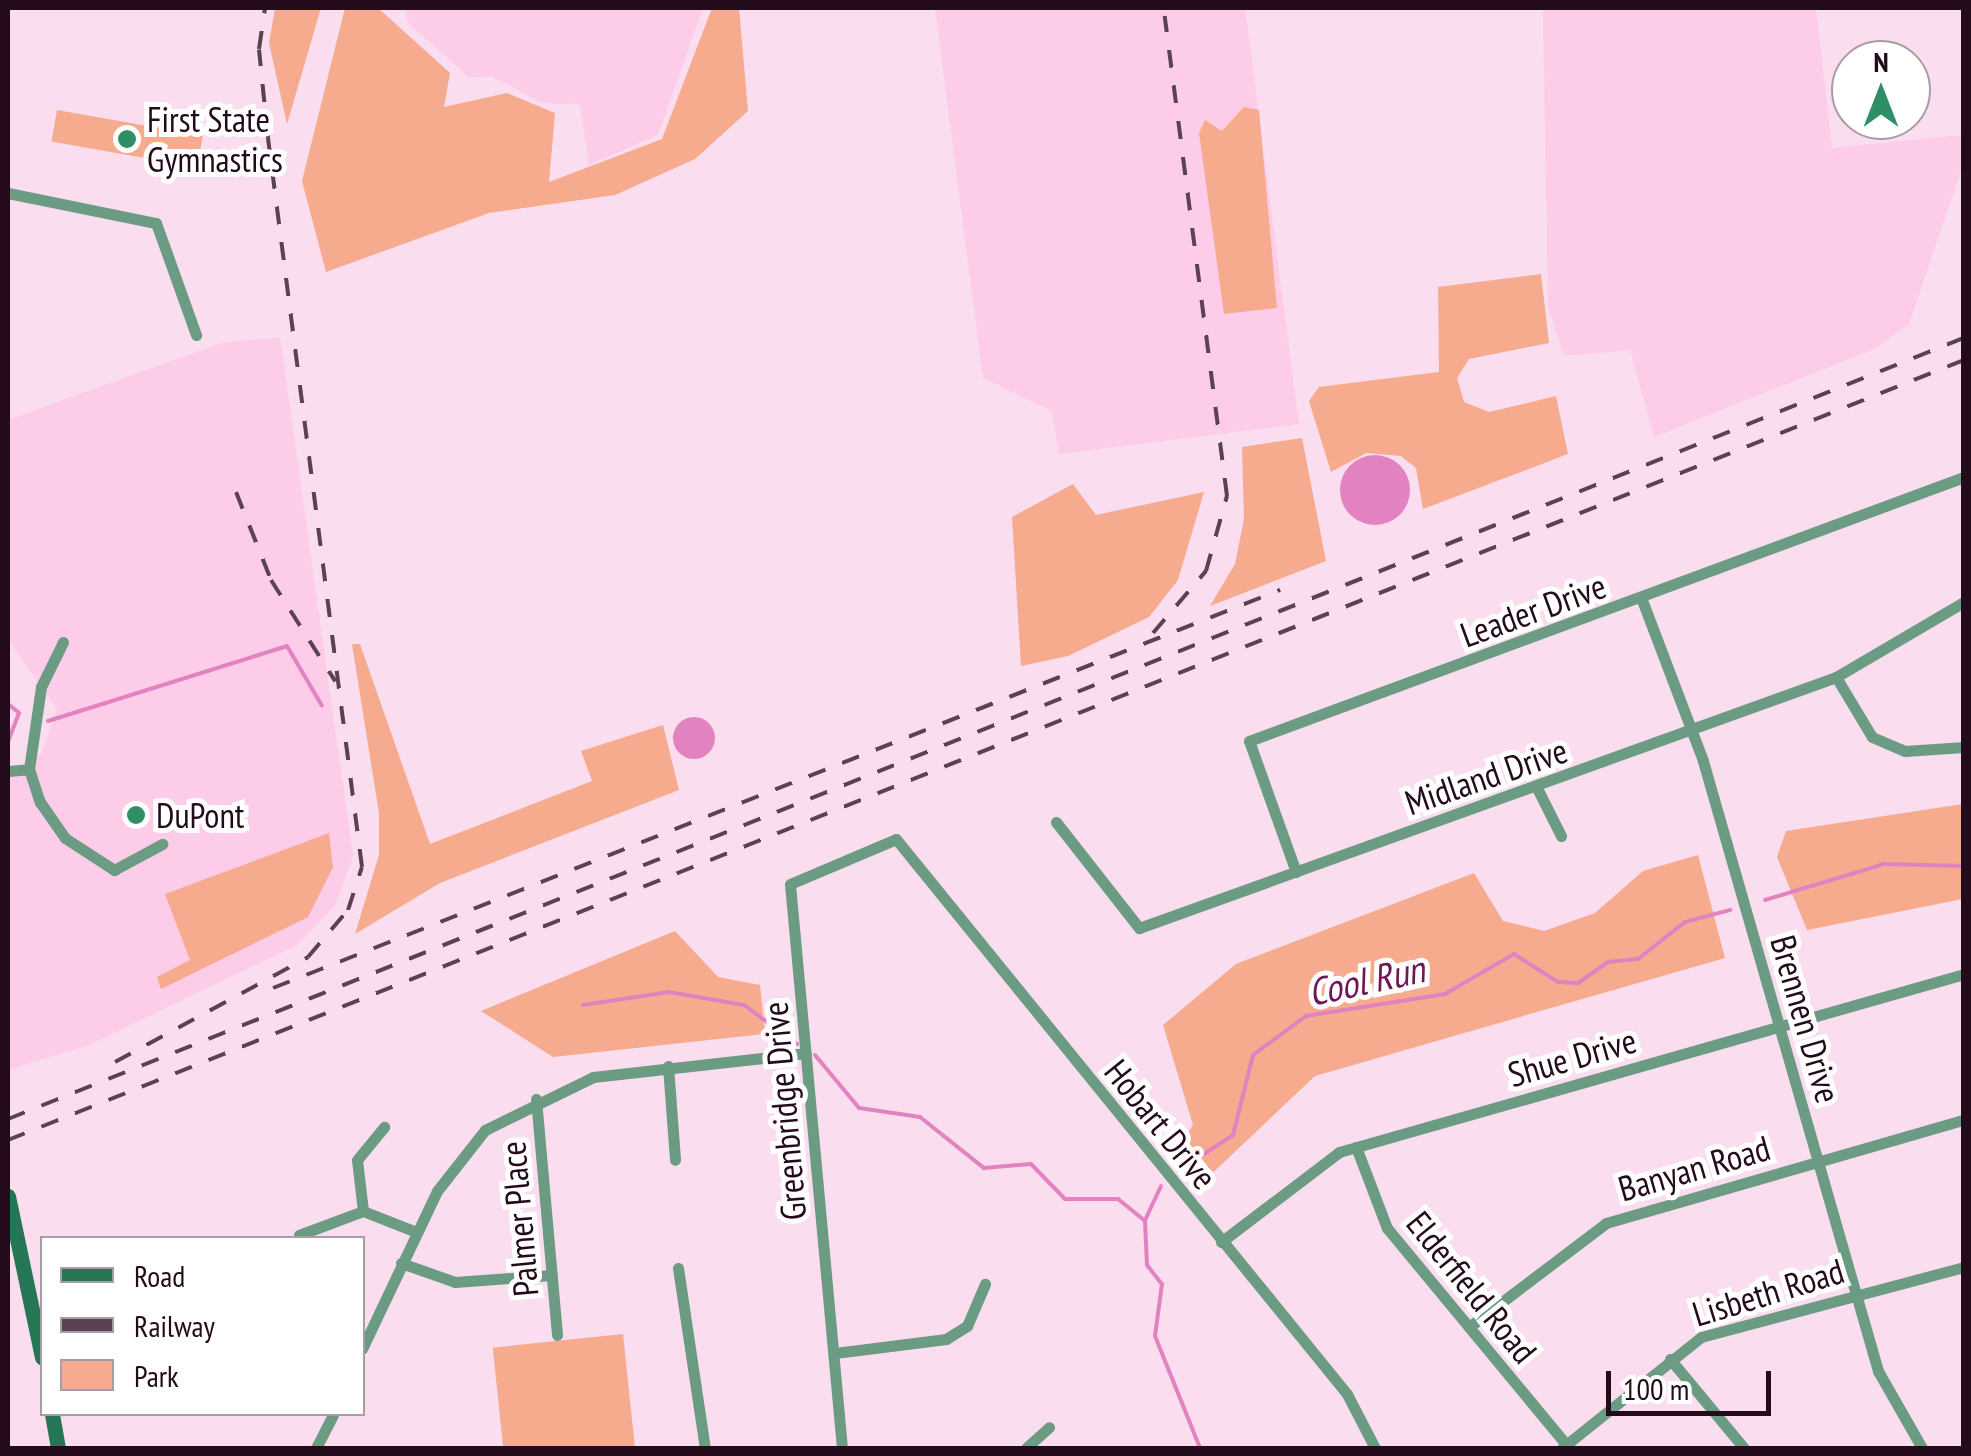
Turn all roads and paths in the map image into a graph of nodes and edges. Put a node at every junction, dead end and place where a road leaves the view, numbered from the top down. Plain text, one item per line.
1 (8, 193) edge
2 (196, 336) dead end
3 (1964, 477) edge
4 (1642, 600) junction
5 (1964, 602) edge
6 (63, 642) dead end
7 (1836, 677) junction
8 (1694, 732) junction
9 (1964, 747) edge
10 (29, 769) junction
11 (8, 771) edge
12 (1536, 786) junction
13 (1056, 822) dead end
14 (1561, 836) dead end
15 (896, 839) joint
16 (162, 844) dead end
17 (1296, 872) junction
18 (1964, 974) edge
19 (1779, 1027) junction
20 (806, 1052) junction
21 (668, 1066) junction
22 (536, 1100) junction
23 (1964, 1120) edge
24 (384, 1127) dead end
25 (1356, 1148) junction
26 (675, 1160) dead end
27 (1818, 1162) junction
28 (9, 1204) edge
29 (363, 1211) junction
30 (416, 1232) junction
31 (300, 1235) dead end
32 (1221, 1242) junction
33 (402, 1263) junction
34 (1964, 1267) edge
35 (678, 1268) dead end
36 (552, 1275) junction
37 (985, 1284) dead end
38 (1856, 1294) junction
39 (1469, 1327) junction
40 (557, 1335) dead end
41 (365, 1342) edge
42 (40, 1348) edge
43 (836, 1353) junction
44 (1670, 1359) junction
45 (52, 1416) edge
46 (333, 1416) edge
47 (1049, 1426) dead end
48 (1566, 1447) edge
49 (58, 1448) edge
50 (317, 1448) edge
51 (705, 1448) edge
52 (842, 1448) edge
53 (1026, 1448) edge
54 (1375, 1448) edge
55 (1744, 1448) edge
56 (1922, 1448) edge

1 - 2 street
3 - 4 street, Leader Drive
4 - 8 street, Brennen Drive
4 - 17 street, Leader Drive
5 - 7 street, Midland Drive
6 - 10 street
7 - 8 street, Midland Drive
7 - 9 street
8 - 12 street, Midland Drive
8 - 19 street, Brennen Drive
10 - 11 street
10 - 16 street
12 - 14 street
12 - 17 street, Midland Drive
13 - 17 street, Midland Drive
15 - 20 street, Greenbridge Drive
15 - 32 street, Hobart Drive
18 - 19 street, Shue Drive
19 - 25 street, Shue Drive
19 - 27 street, Brennen Drive
20 - 21 street
20 - 43 street, Greenbridge Drive
21 - 22 street
21 - 26 street
22 - 30 street
22 - 36 street, Palmer Place
23 - 27 street, Banyan Road
24 - 29 street
25 - 32 street, Shue Drive
25 - 39 street, Elderfield Road
27 - 38 street, Brennen Drive
27 - 39 street, Banyan Road
28 - 42 street
29 - 30 street
29 - 31 street
30 - 33 street
32 - 54 street, Hobart Drive
33 - 36 street
33 - 41 street
34 - 38 street, Lisbeth Road
35 - 51 street
36 - 40 street, Palmer Place
37 - 43 street
38 - 44 street, Lisbeth Road
38 - 56 street, Brennen Drive
39 - 48 street, Elderfield Road
43 - 52 street, Greenbridge Drive
44 - 48 street, Lisbeth Road
44 - 55 street
45 - 49 street
46 - 50 street
47 - 53 street

